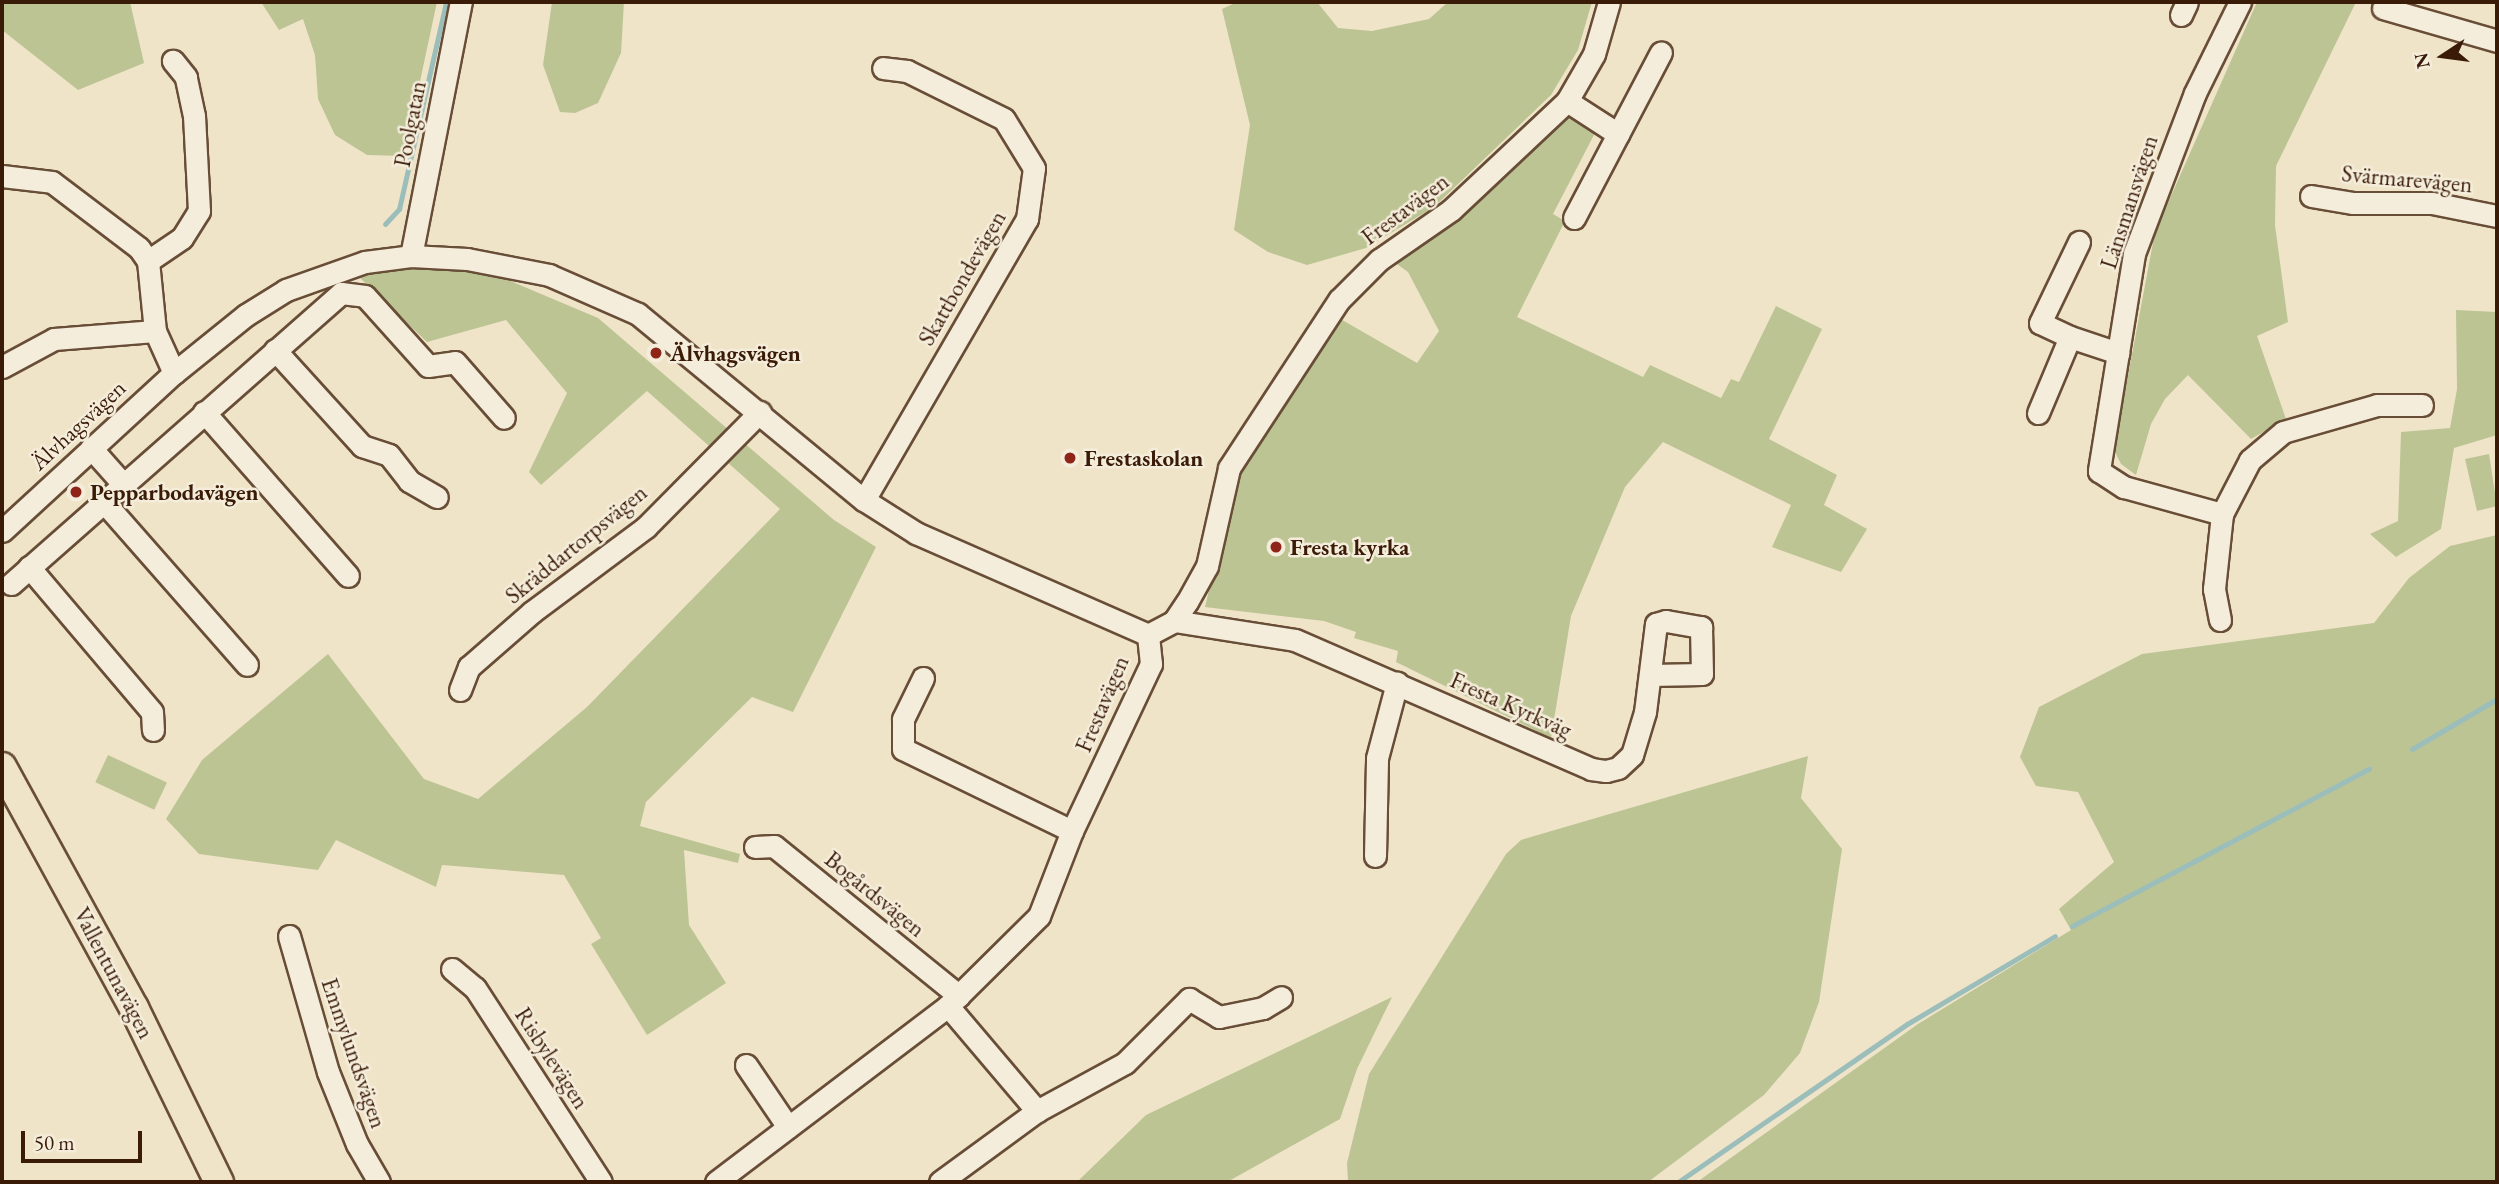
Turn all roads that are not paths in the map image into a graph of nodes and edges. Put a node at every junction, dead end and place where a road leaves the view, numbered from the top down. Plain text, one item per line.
1 (461, 2) edge
2 (1609, 2) edge
3 (2241, 2) edge
4 (2383, 8) dead end
5 (2497, 41) edge
6 (1661, 52) dead end
7 (173, 61) dead end
8 (883, 68) dead end
9 (1567, 101) junction
10 (1618, 134) junction
11 (2, 176) edge
12 (2311, 196) dead end
13 (2497, 216) edge
14 (1574, 219) dead end
15 (2079, 242) dead end
16 (411, 256) junction
17 (148, 261) junction
18 (155, 331) junction
19 (2070, 337) junction
20 (275, 350) junction
21 (2118, 353) junction
22 (2, 366) edge
23 (174, 373) junction
24 (2421, 405) dead end
25 (204, 412) junction
26 (760, 412) junction
27 (2038, 413) dead end
28 (505, 418) dead end
29 (91, 448) junction
30 (123, 484) junction
31 (437, 497) dead end
32 (864, 500) junction
33 (103, 501) junction
34 (2222, 514) junction
35 (2, 531) edge
36 (29, 567) junction
37 (348, 576) dead end
38 (11, 584) dead end
39 (2220, 620) dead end
40 (1174, 621) junction
41 (1148, 635) junction
42 (247, 665) dead end
43 (1651, 675) dead end
44 (923, 678) dead end
45 (1397, 683) junction
46 (460, 690) dead end
47 (153, 730) dead end
48 (2, 767) edge
49 (1072, 831) junction
50 (755, 847) dead end
51 (1375, 856) dead end
52 (289, 936) dead end
53 (452, 969) dead end
54 (1281, 997) dead end
55 (953, 1001) junction
56 (746, 1065) dead end
57 (1037, 1111) junction
58 (788, 1127) junction
59 (219, 1182) edge
60 (379, 1182) edge
61 (601, 1182) edge
62 (716, 1182) edge
63 (940, 1182) edge

1 - 16 street, Poolgatan
2 - 9 street, Frestavägen
3 - 21 street, Länsmansvägen
4 - 5 street
6 - 10 street
7 - 17 street
8 - 32 street, Skattbondevägen
9 - 10 street
9 - 40 street, Frestavägen
10 - 14 street
11 - 17 street
12 - 13 street, Svärmarevägen
15 - 19 street
16 - 23 street, Älvhagsvägen
16 - 26 street, Älvhagsvägen
17 - 18 street
18 - 22 street
18 - 23 street
19 - 21 street
19 - 27 street
20 - 25 street
20 - 28 street
20 - 31 street
21 - 34 street, Länsmansvägen
23 - 29 street, Älvhagsvägen
24 - 34 street
25 - 30 street
25 - 37 street
26 - 32 street, Älvhagsvägen
26 - 46 street, Skräddartorpsvägen
29 - 30 street
29 - 35 street, Älvhagsvägen
30 - 33 street
32 - 41 street, Älvhagsvägen
33 - 36 street
33 - 42 street
34 - 39 street
36 - 38 street
36 - 47 street
40 - 41 street, Frestavägen
40 - 45 street, Fresta Kyrkväg
41 - 49 street, Frestavägen
43 - 45 street, Fresta Kyrkväg
44 - 49 street
45 - 51 street
48 - 59 main road, Vallentunavägen
49 - 55 street, Frestavägen
50 - 55 street, Bogårdsvägen
52 - 60 street, Emmylundsvägen
53 - 61 street, Risbylevägen
54 - 57 street
55 - 57 street, Bogårdsvägen
55 - 58 street, Frestavägen
56 - 58 street
57 - 63 street
58 - 62 street, Frestavägen

